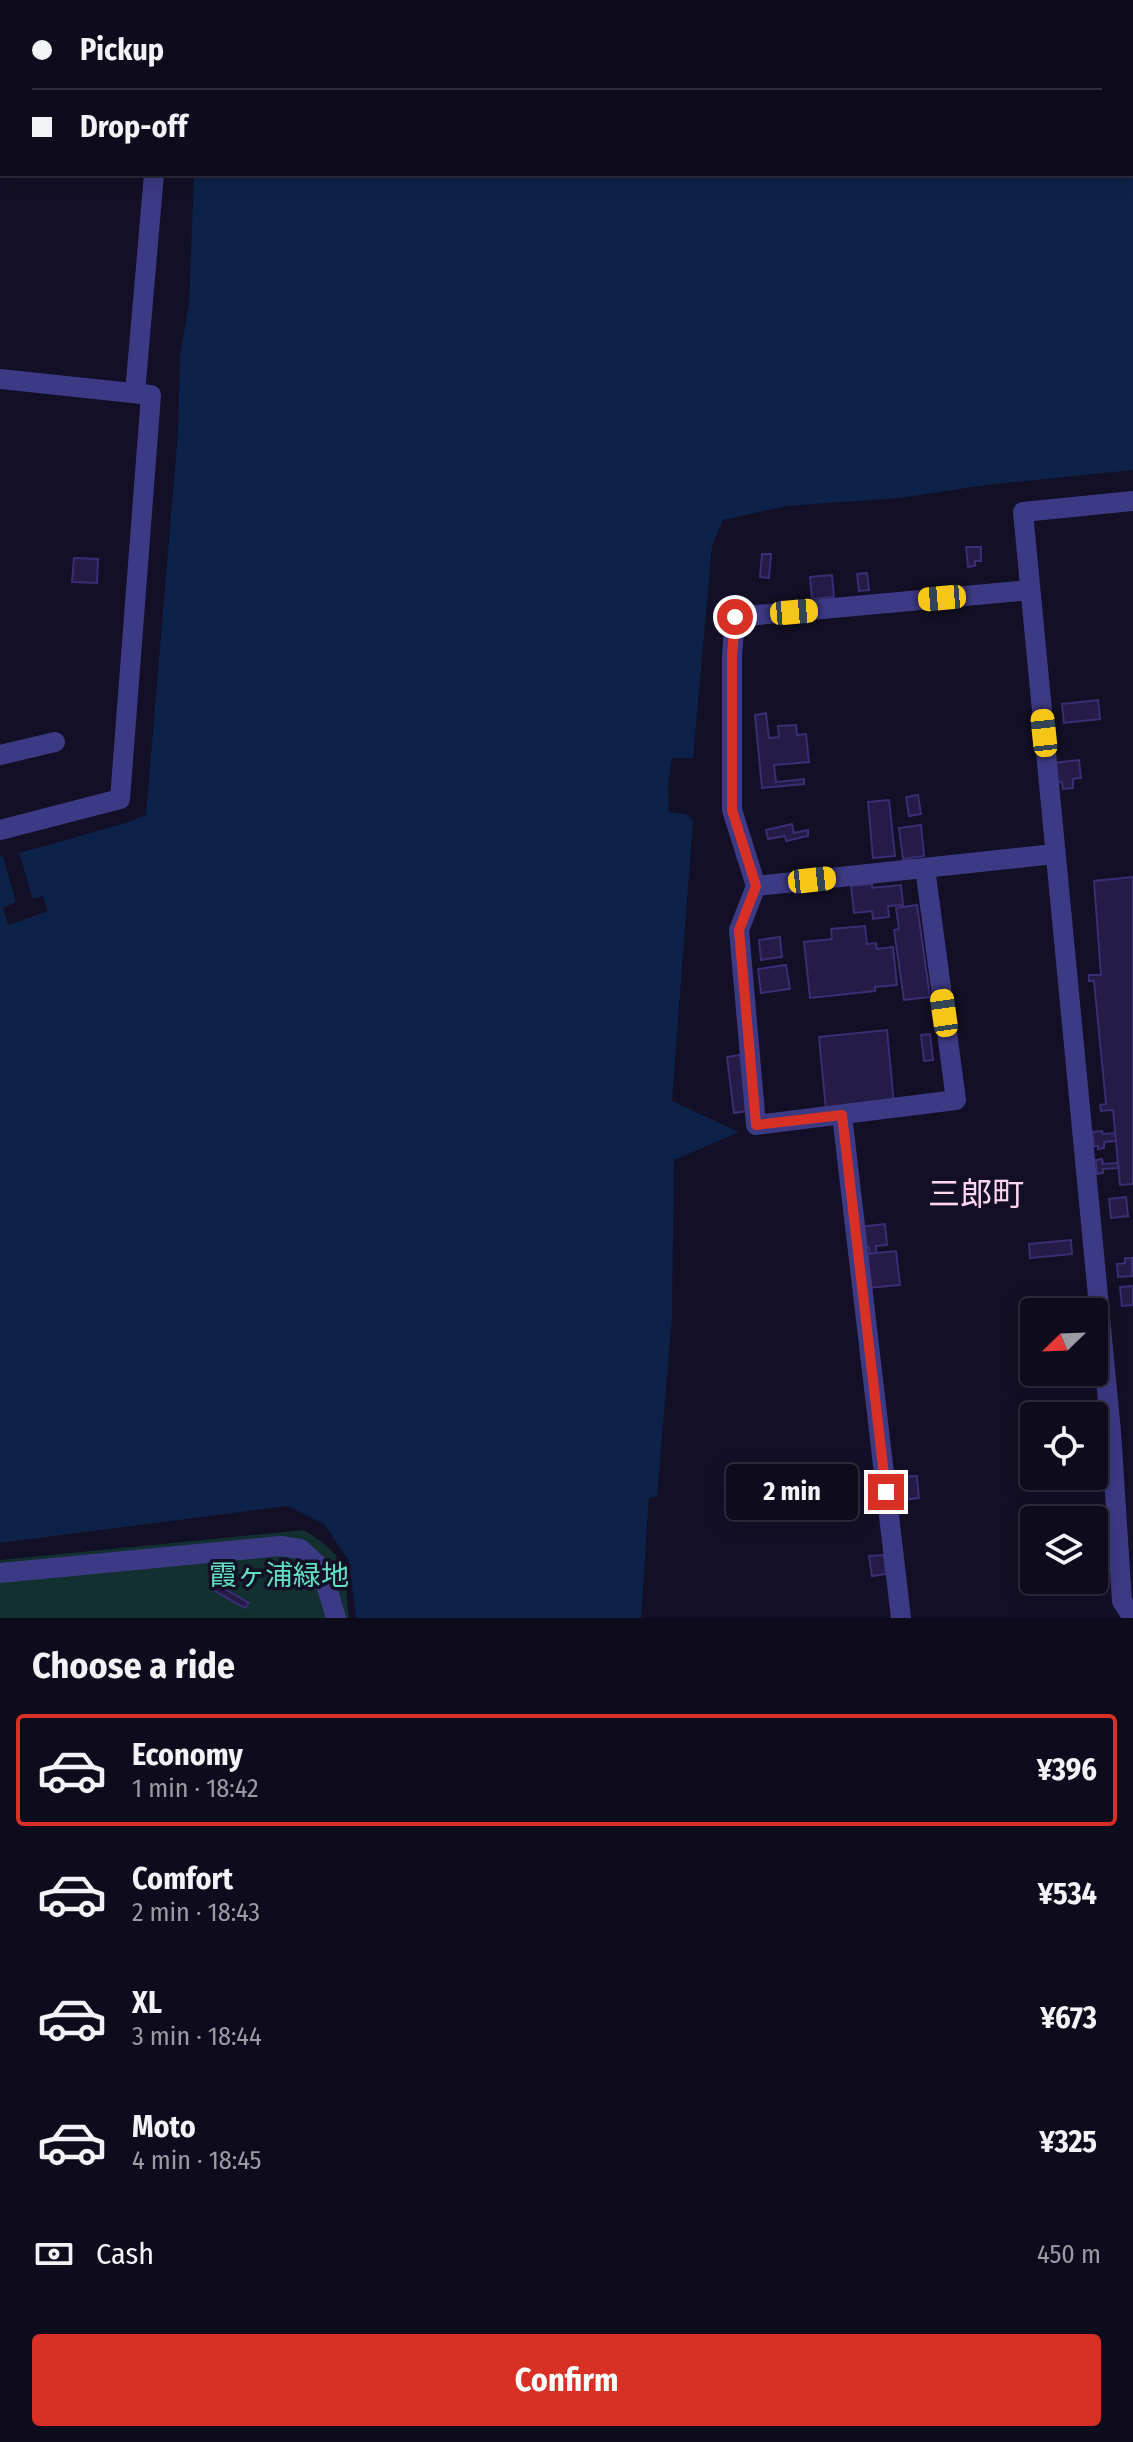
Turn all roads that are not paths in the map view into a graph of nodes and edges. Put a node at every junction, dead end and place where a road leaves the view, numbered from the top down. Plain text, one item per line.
1 (154, 176) edge
2 (0, 379) edge
3 (135, 393) junction
4 (1133, 501) edge
5 (1030, 590) junction
6 (55, 742) dead end
7 (0, 755) edge
8 (0, 830) edge
9 (1054, 854) junction
10 (925, 868) junction
11 (756, 886) junction
12 (842, 1115) junction
13 (0, 1573) edge
14 (336, 1618) edge
15 (901, 1618) edge
16 (1133, 1618) edge

1 - 3 lane
2 - 3 lane
3 - 8 lane
4 - 5 lane
5 - 9 lane
5 - 11 lane
6 - 7 lane
9 - 10 lane
9 - 16 lane
10 - 11 lane
10 - 12 lane
11 - 12 lane
12 - 15 lane
13 - 14 lane

